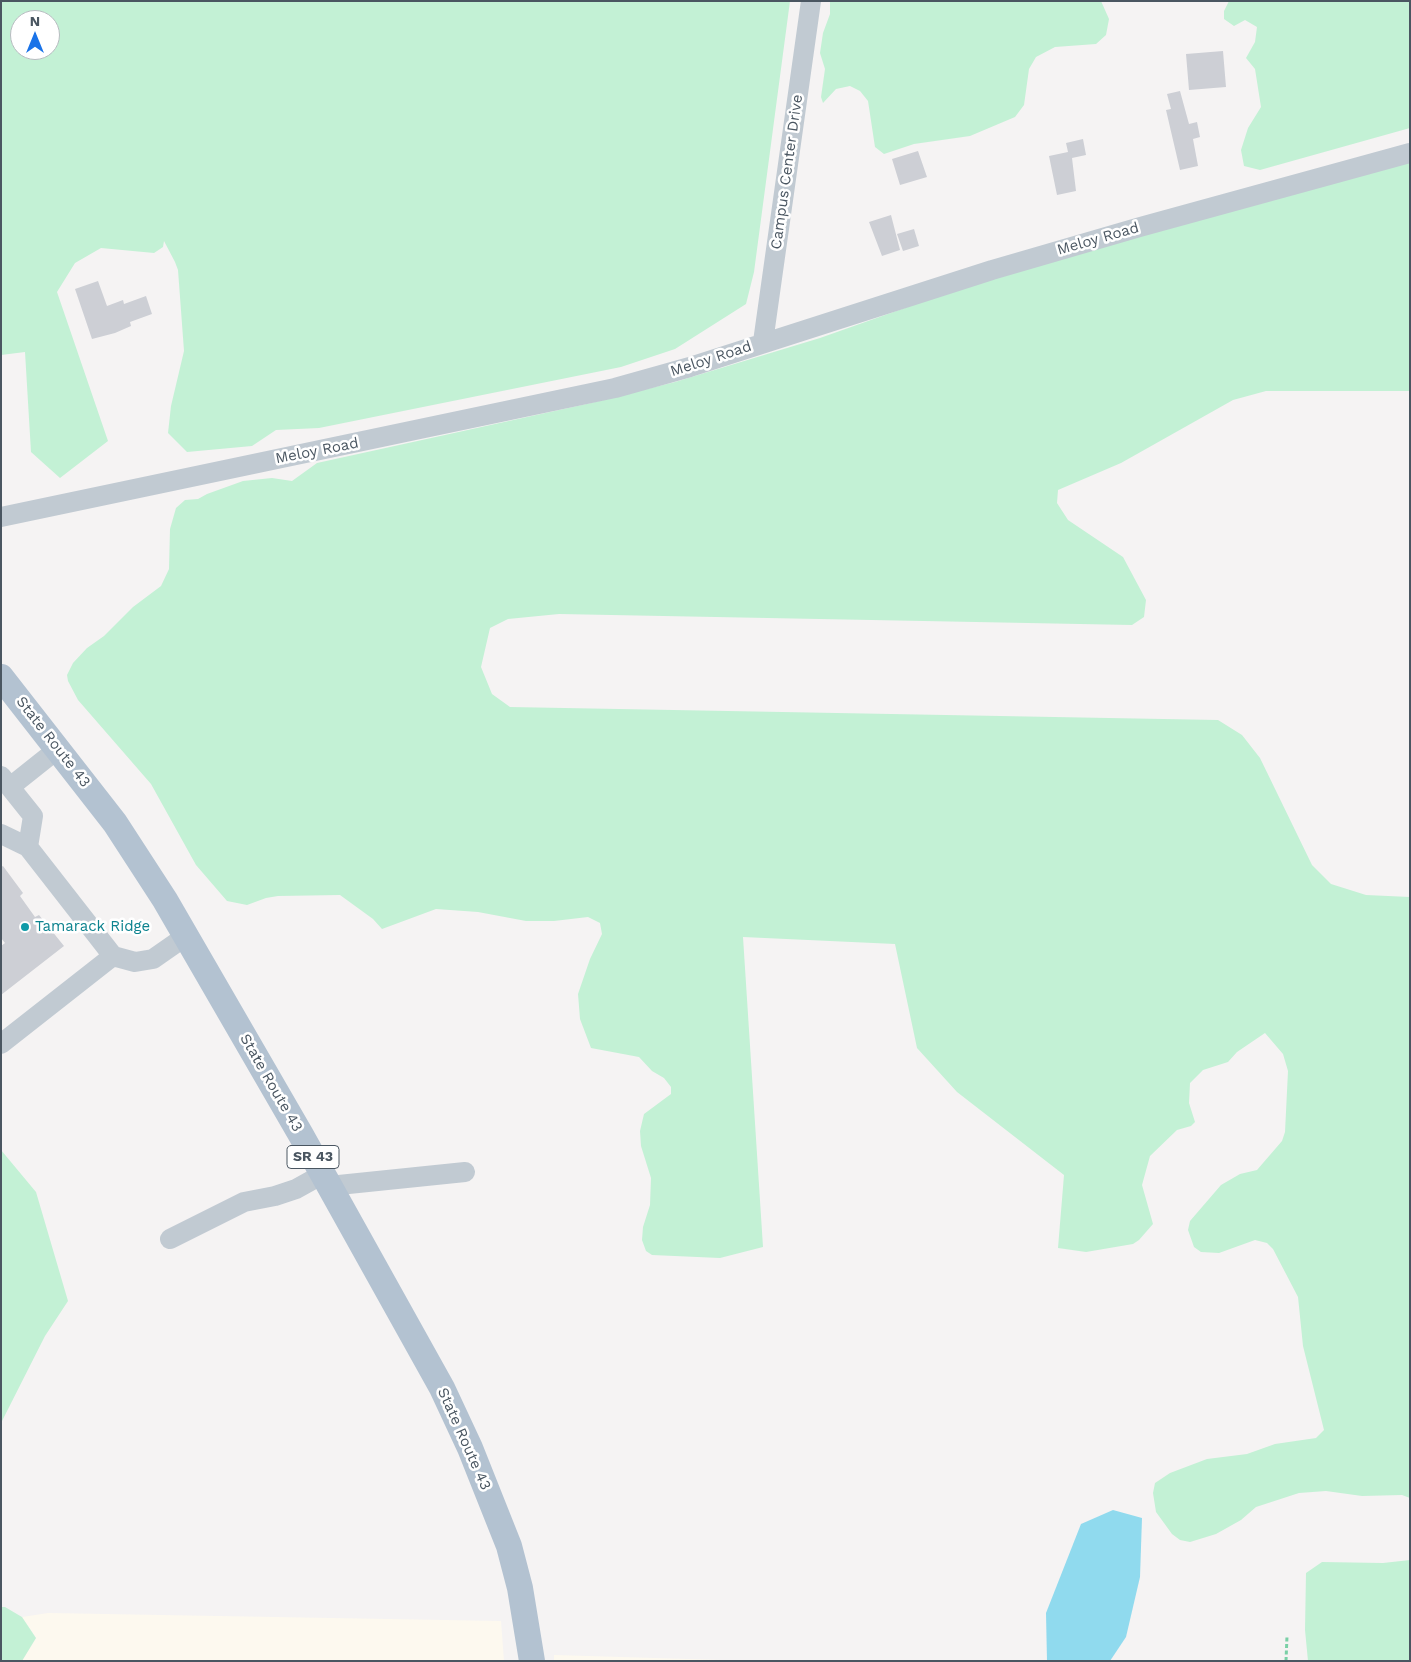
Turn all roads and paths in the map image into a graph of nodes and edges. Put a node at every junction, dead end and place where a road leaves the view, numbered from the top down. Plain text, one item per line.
1 (811, 1) edge
2 (1410, 153) edge
3 (763, 342) junction
4 (1, 517) edge
5 (1, 677) edge
6 (59, 748) junction
7 (6, 781) edge
8 (1, 834) edge
9 (28, 847) junction
10 (186, 936) junction
11 (113, 956) junction
12 (1, 1044) edge
13 (465, 1172) dead end
14 (326, 1180) junction
15 (170, 1239) dead end
16 (1286, 1636) dead end
17 (532, 1661) edge
18 (1286, 1661) edge

1 - 3 street, Campus Center Drive
2 - 3 street, Meloy Road
3 - 4 street, Meloy Road
5 - 6 main road, State Route 43 / SR 43
6 - 7 street
6 - 10 main road, State Route 43 / SR 43
7 - 9 street
8 - 9 street
9 - 11 street
10 - 11 street
10 - 14 main road, State Route 43 / SR 43
11 - 12 street
13 - 14 street
14 - 15 street
14 - 17 main road, State Route 43 / SR 43
16 - 18 path

